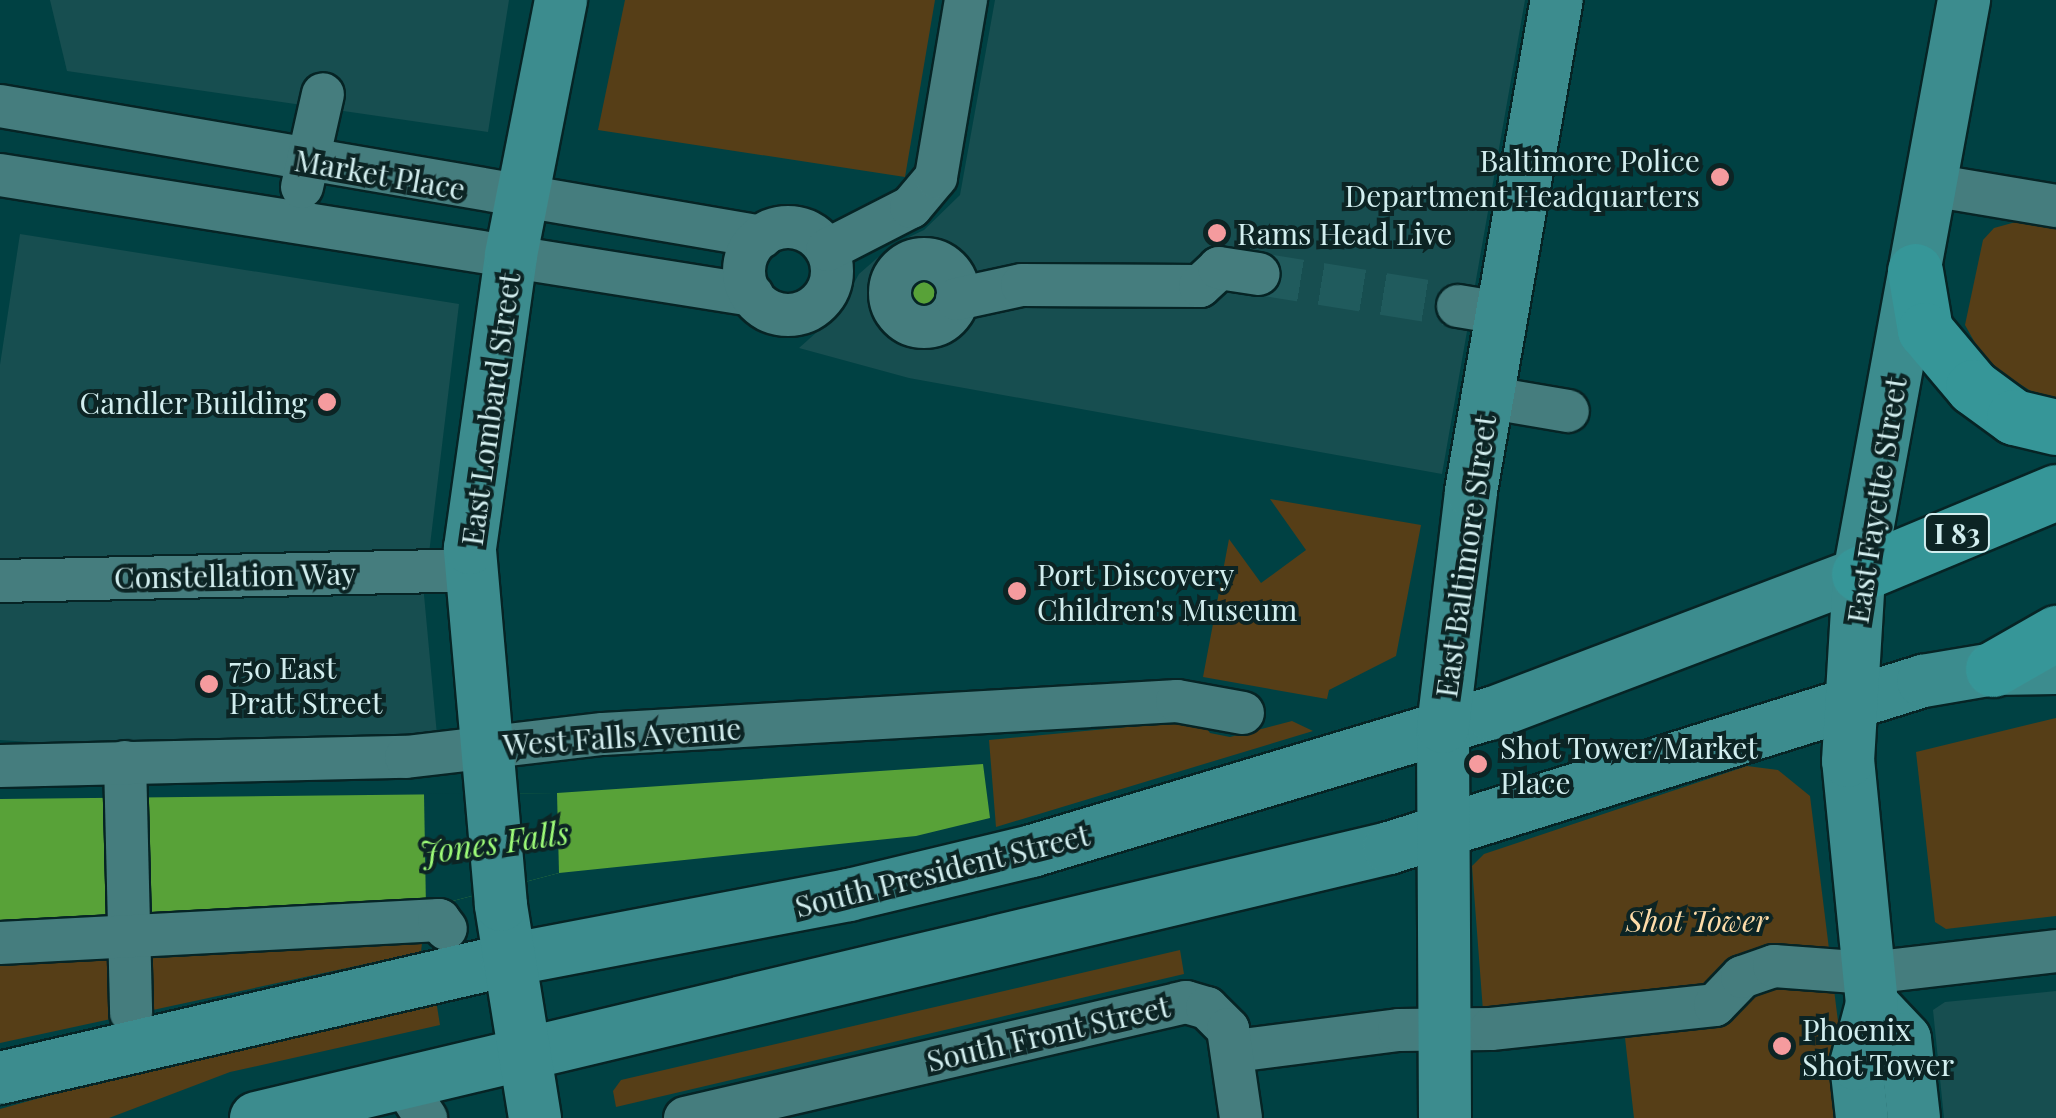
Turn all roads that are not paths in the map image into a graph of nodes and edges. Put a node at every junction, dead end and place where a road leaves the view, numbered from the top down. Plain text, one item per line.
1 (561, 0) edge
2 (966, 0) edge
3 (1557, 0) edge
4 (1954, 2) edge
5 (323, 94) dead end
6 (0, 106) edge
7 (311, 162) junction
8 (0, 175) edge
9 (1931, 185) junction
10 (522, 199) junction
11 (2056, 206) edge
12 (276, 218) junction
13 (762, 236) junction
14 (827, 250) junction
15 (512, 256) junction
16 (1916, 271) junction
17 (1259, 274) tunnel mouth
18 (752, 295) junction
19 (957, 299) dead end
20 (1486, 397) junction
21 (1568, 410) dead end
22 (2056, 427) edge
23 (2056, 492) edge
24 (469, 570) junction
25 (1859, 574) junction
26 (0, 581) edge
27 (2056, 633) edge
28 (1993, 668) junction
29 (2056, 668) edge
30 (1848, 702) junction
31 (1243, 713) dead end
32 (1442, 727) junction
33 (0, 766) edge
34 (487, 770) junction
35 (126, 777) junction
36 (1442, 832) junction
37 (446, 930) dead end
38 (128, 938) junction
39 (0, 943) edge
40 (2056, 951) edge
41 (508, 960) junction
42 (1870, 988) junction
43 (130, 1013) dead end
44 (1449, 1028) junction
45 (1234, 1051) junction
46 (521, 1056) junction
47 (0, 1078) edge
48 (414, 1101) edge
49 (256, 1118) edge
50 (536, 1118) edge
51 (684, 1118) edge
52 (1241, 1118) edge
53 (1446, 1118) edge
54 (1862, 1118) edge
55 (1914, 1118) edge

1 - 10 main road, East Lombard Street
2 - 14 street
3 - 20 main road, East Baltimore Street
4 - 9 main road, East Fayette Street
5 - 7 street
6 - 7 street, Market Place
7 - 10 street, Market Place
7 - 12 street
8 - 12 street, Market Place
9 - 11 street
9 - 16 main road, East Fayette Street
10 - 13 street, Market Place
10 - 15 main road, East Lombard Street
12 - 15 street, Market Place
13 - 14 street, Market Place
13 - 18 street
14 - 18 street, Market Place
15 - 18 street, Market Place
15 - 24 main road, East Lombard Street
16 - 22 highway
16 - 25 main road, East Fayette Street
17 - 19 street
20 - 21 street
20 - 32 main road, East Baltimore Street
23 - 25 highway, I 83
24 - 26 street, Constellation Way
24 - 34 main road, East Lombard Street
25 - 30 main road, East Fayette Street
25 - 32 main road, South President Street
27 - 28 highway
28 - 29 main road
28 - 30 main road
30 - 36 main road
30 - 42 main road, East Fayette Street
31 - 34 street, West Falls Avenue
32 - 36 main road, East Baltimore Street
32 - 41 main road, South President Street
33 - 35 street, West Falls Avenue
34 - 35 street, West Falls Avenue
34 - 41 main road, East Lombard Street
35 - 38 street
36 - 44 main road, East Baltimore Street
36 - 46 main road
37 - 38 street
38 - 39 street
38 - 43 street
40 - 42 street
41 - 46 main road, East Lombard Street
41 - 47 main road, South President Street
42 - 44 street
42 - 54 main road, East Fayette Street
42 - 55 main road
44 - 45 street
44 - 53 main road, East Baltimore Street
45 - 51 street, South Front Street
45 - 52 street
46 - 48 main road
46 - 50 main road, East Lombard Street
48 - 49 main road

